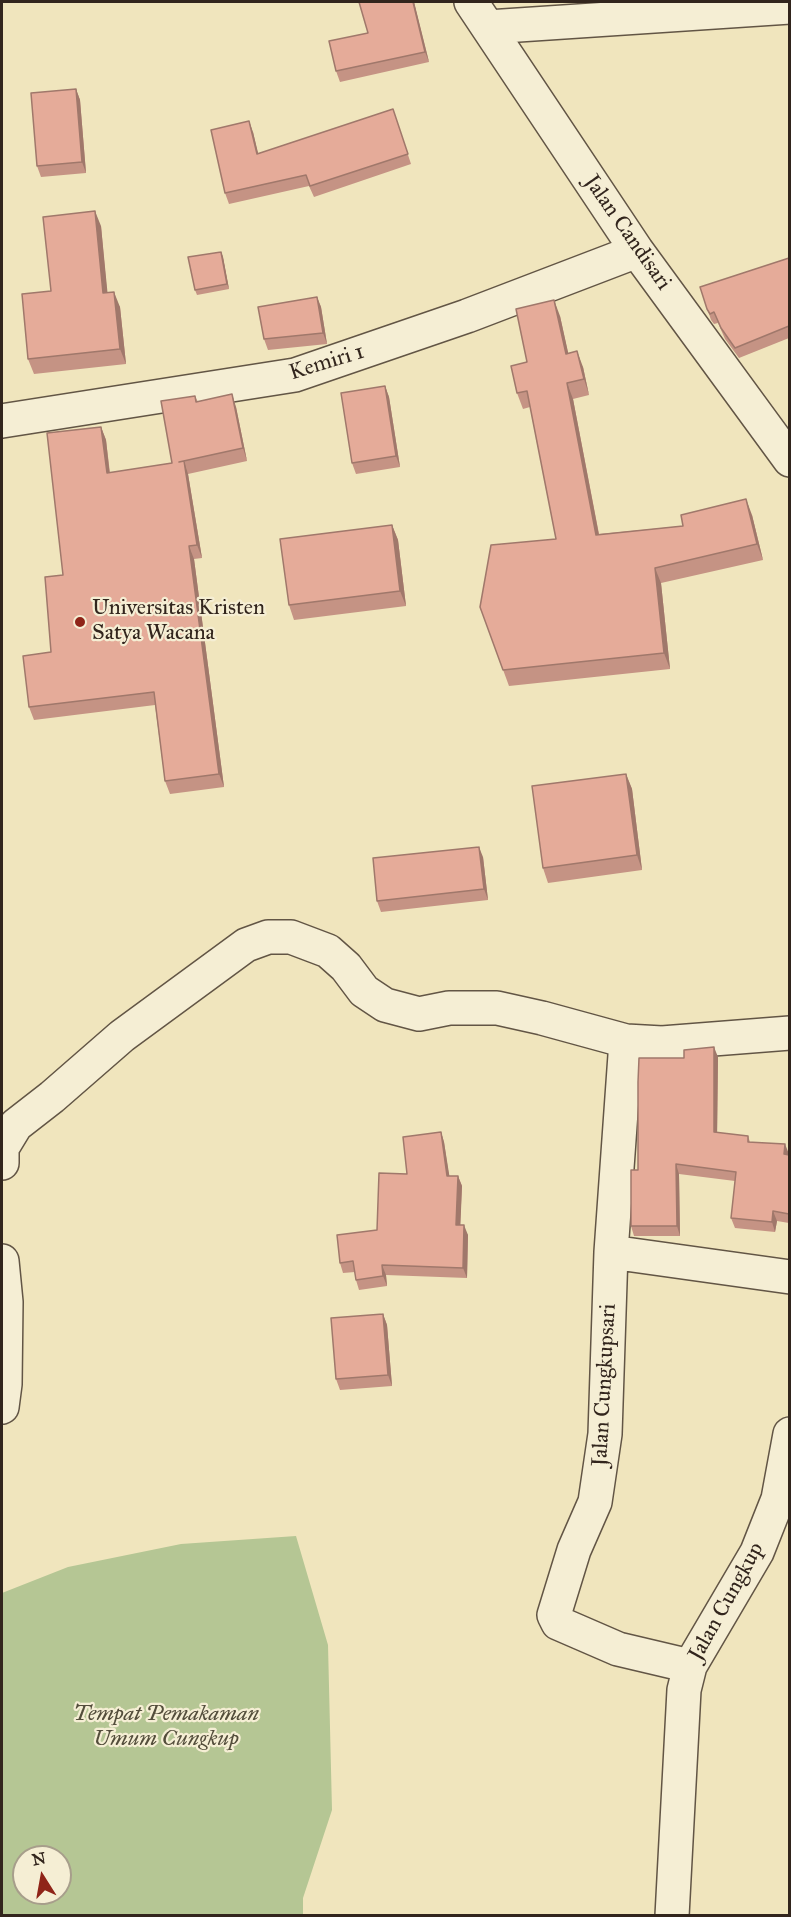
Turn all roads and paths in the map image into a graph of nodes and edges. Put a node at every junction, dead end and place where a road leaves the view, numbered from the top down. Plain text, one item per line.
1 (789, 7) edge
2 (479, 14) edge
3 (637, 250) junction
4 (2, 421) edge
5 (789, 460) edge
6 (789, 1033) edge
7 (626, 1041) junction
8 (2, 1163) edge
9 (611, 1252) junction
10 (2, 1261) edge
11 (789, 1277) edge
12 (2, 1407) edge
13 (789, 1434) edge
14 (690, 1666) junction
15 (672, 1916) edge

1 - 2 street
2 - 3 street, Jalan Candisari
3 - 4 street, Kemiri 1
3 - 5 street, Jalan Candisari
6 - 7 street
7 - 8 street
7 - 9 street, Jalan Cungkupsari
9 - 11 street
9 - 14 street, Jalan Cungkupsari
10 - 12 street
13 - 14 street, Jalan Cungkup
14 - 15 street, Jalan Cungkup

